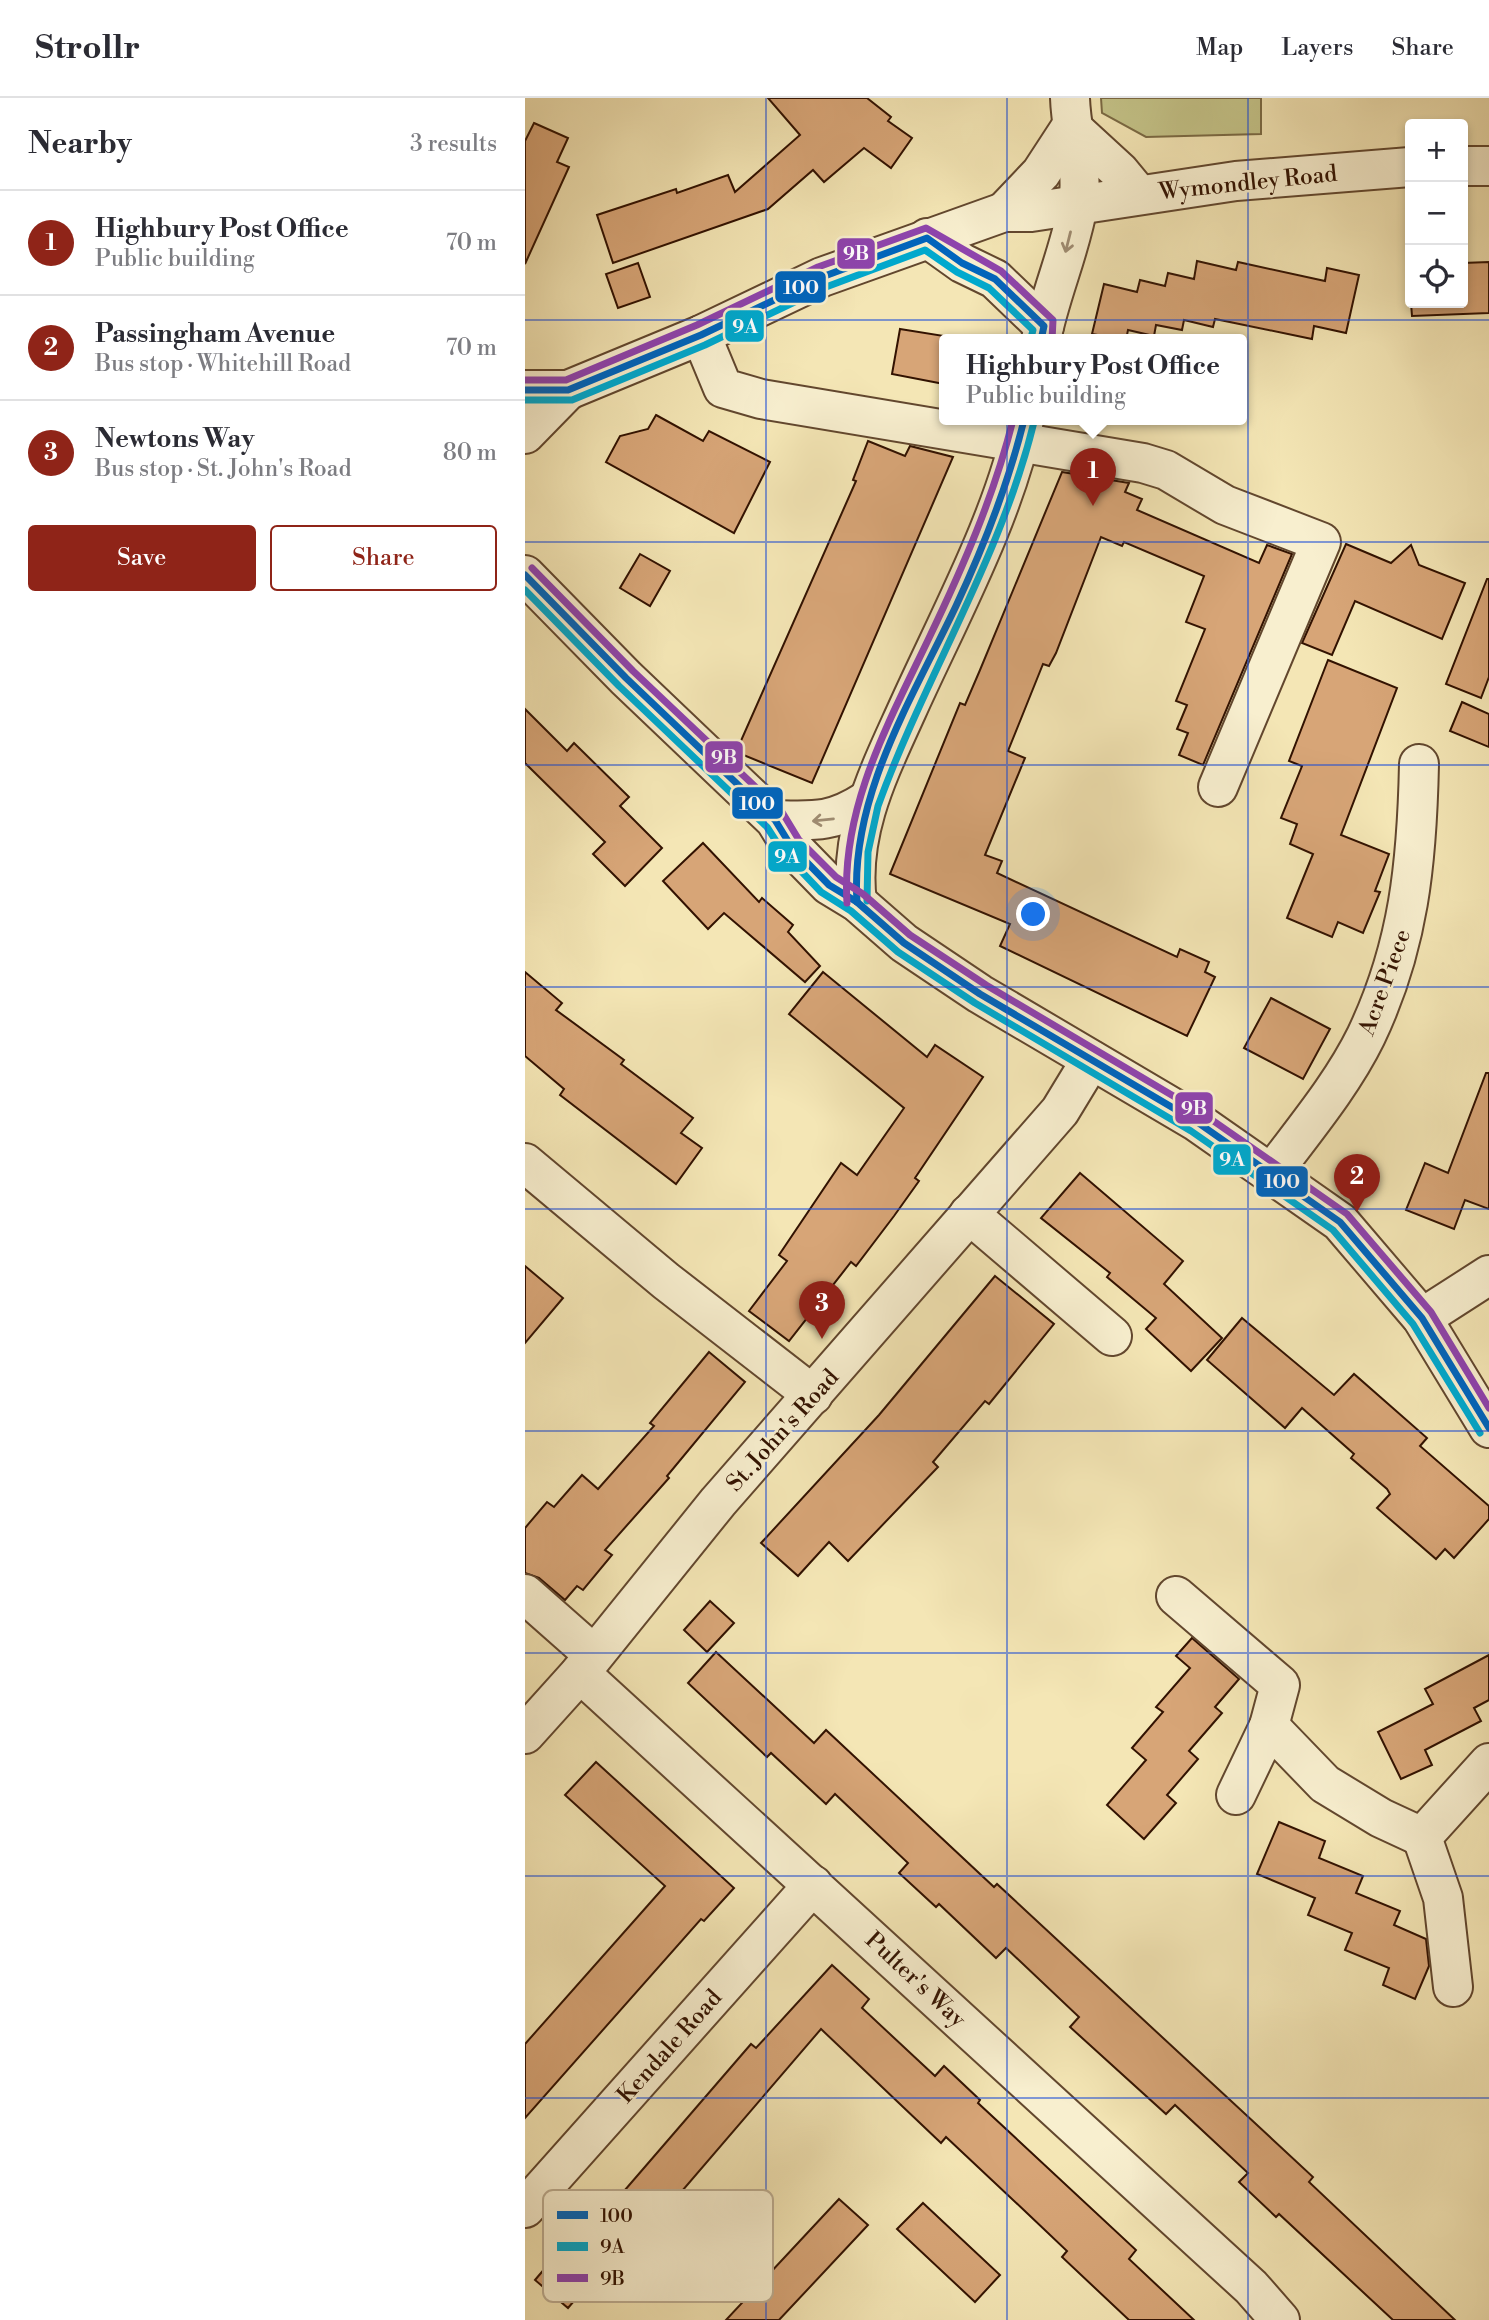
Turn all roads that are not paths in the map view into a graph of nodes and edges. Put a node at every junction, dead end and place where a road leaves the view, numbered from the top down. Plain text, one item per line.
1 (1071, 113) edge
2 (1468, 166) edge
3 (1489, 166) edge
4 (1405, 167) edge
5 (1139, 195) junction
6 (1078, 203) junction
7 (1005, 212) junction
8 (927, 238) junction
9 (1042, 333) edge
10 (701, 335) junction
11 (525, 390) edge
12 (568, 390) junction
13 (939, 421) edge
14 (973, 425) edge
15 (1022, 431) edge
16 (525, 434) edge
17 (525, 575) edge
18 (1419, 764) dead end
19 (1218, 787) dead end
20 (866, 801) junction
21 (775, 820) junction
22 (857, 902) junction
23 (1091, 1060) junction
24 (525, 1163) edge
25 (1272, 1173) junction
26 (969, 1214) junction
27 (1489, 1275) edge
28 (1422, 1318) junction
29 (1112, 1336) dead end
30 (813, 1395) junction
31 (1489, 1428) edge
32 (525, 1594) edge
33 (1176, 1595) dead end
34 (587, 1663) junction
35 (1269, 1726) junction
36 (525, 1734) edge
37 (1489, 1763) edge
38 (1236, 1795) dead end
39 (1422, 1837) junction
40 (813, 1885) junction
41 (1453, 1987) dead end
42 (525, 2208) edge
43 (1280, 2320) edge

1 - 5 street, Wymondley Road
1 - 6 street
1 - 7 street
2 - 3 street
4 - 5 street, Wymondley Road
5 - 6 street
6 - 7 street
6 -> 9 street
7 - 8 street
8 - 9 street
8 - 10 street
10 - 12 street
10 - 13 street
11 - 12 street
12 - 16 street
14 - 15 street
15 - 19 street
15 - 20 street
17 - 21 street
18 - 25 street, Acre Piece
20 -> 21 street
20 - 22 street
21 - 22 street
22 - 23 street
23 - 25 street
23 - 26 street, St. John's Road
24 - 30 street
25 - 28 street
26 - 29 street
26 - 30 street, St. John's Road
27 - 28 street
28 - 31 street
30 - 34 street, St. John's Road
32 - 34 street, Pulter's Way
33 - 35 street
34 - 36 street, St. John's Road
34 - 40 street, Pulter's Way
35 - 38 street
35 - 39 street
37 - 39 street
39 - 41 street
40 - 42 street, Kendale Road
40 - 43 street, Pulter's Way

